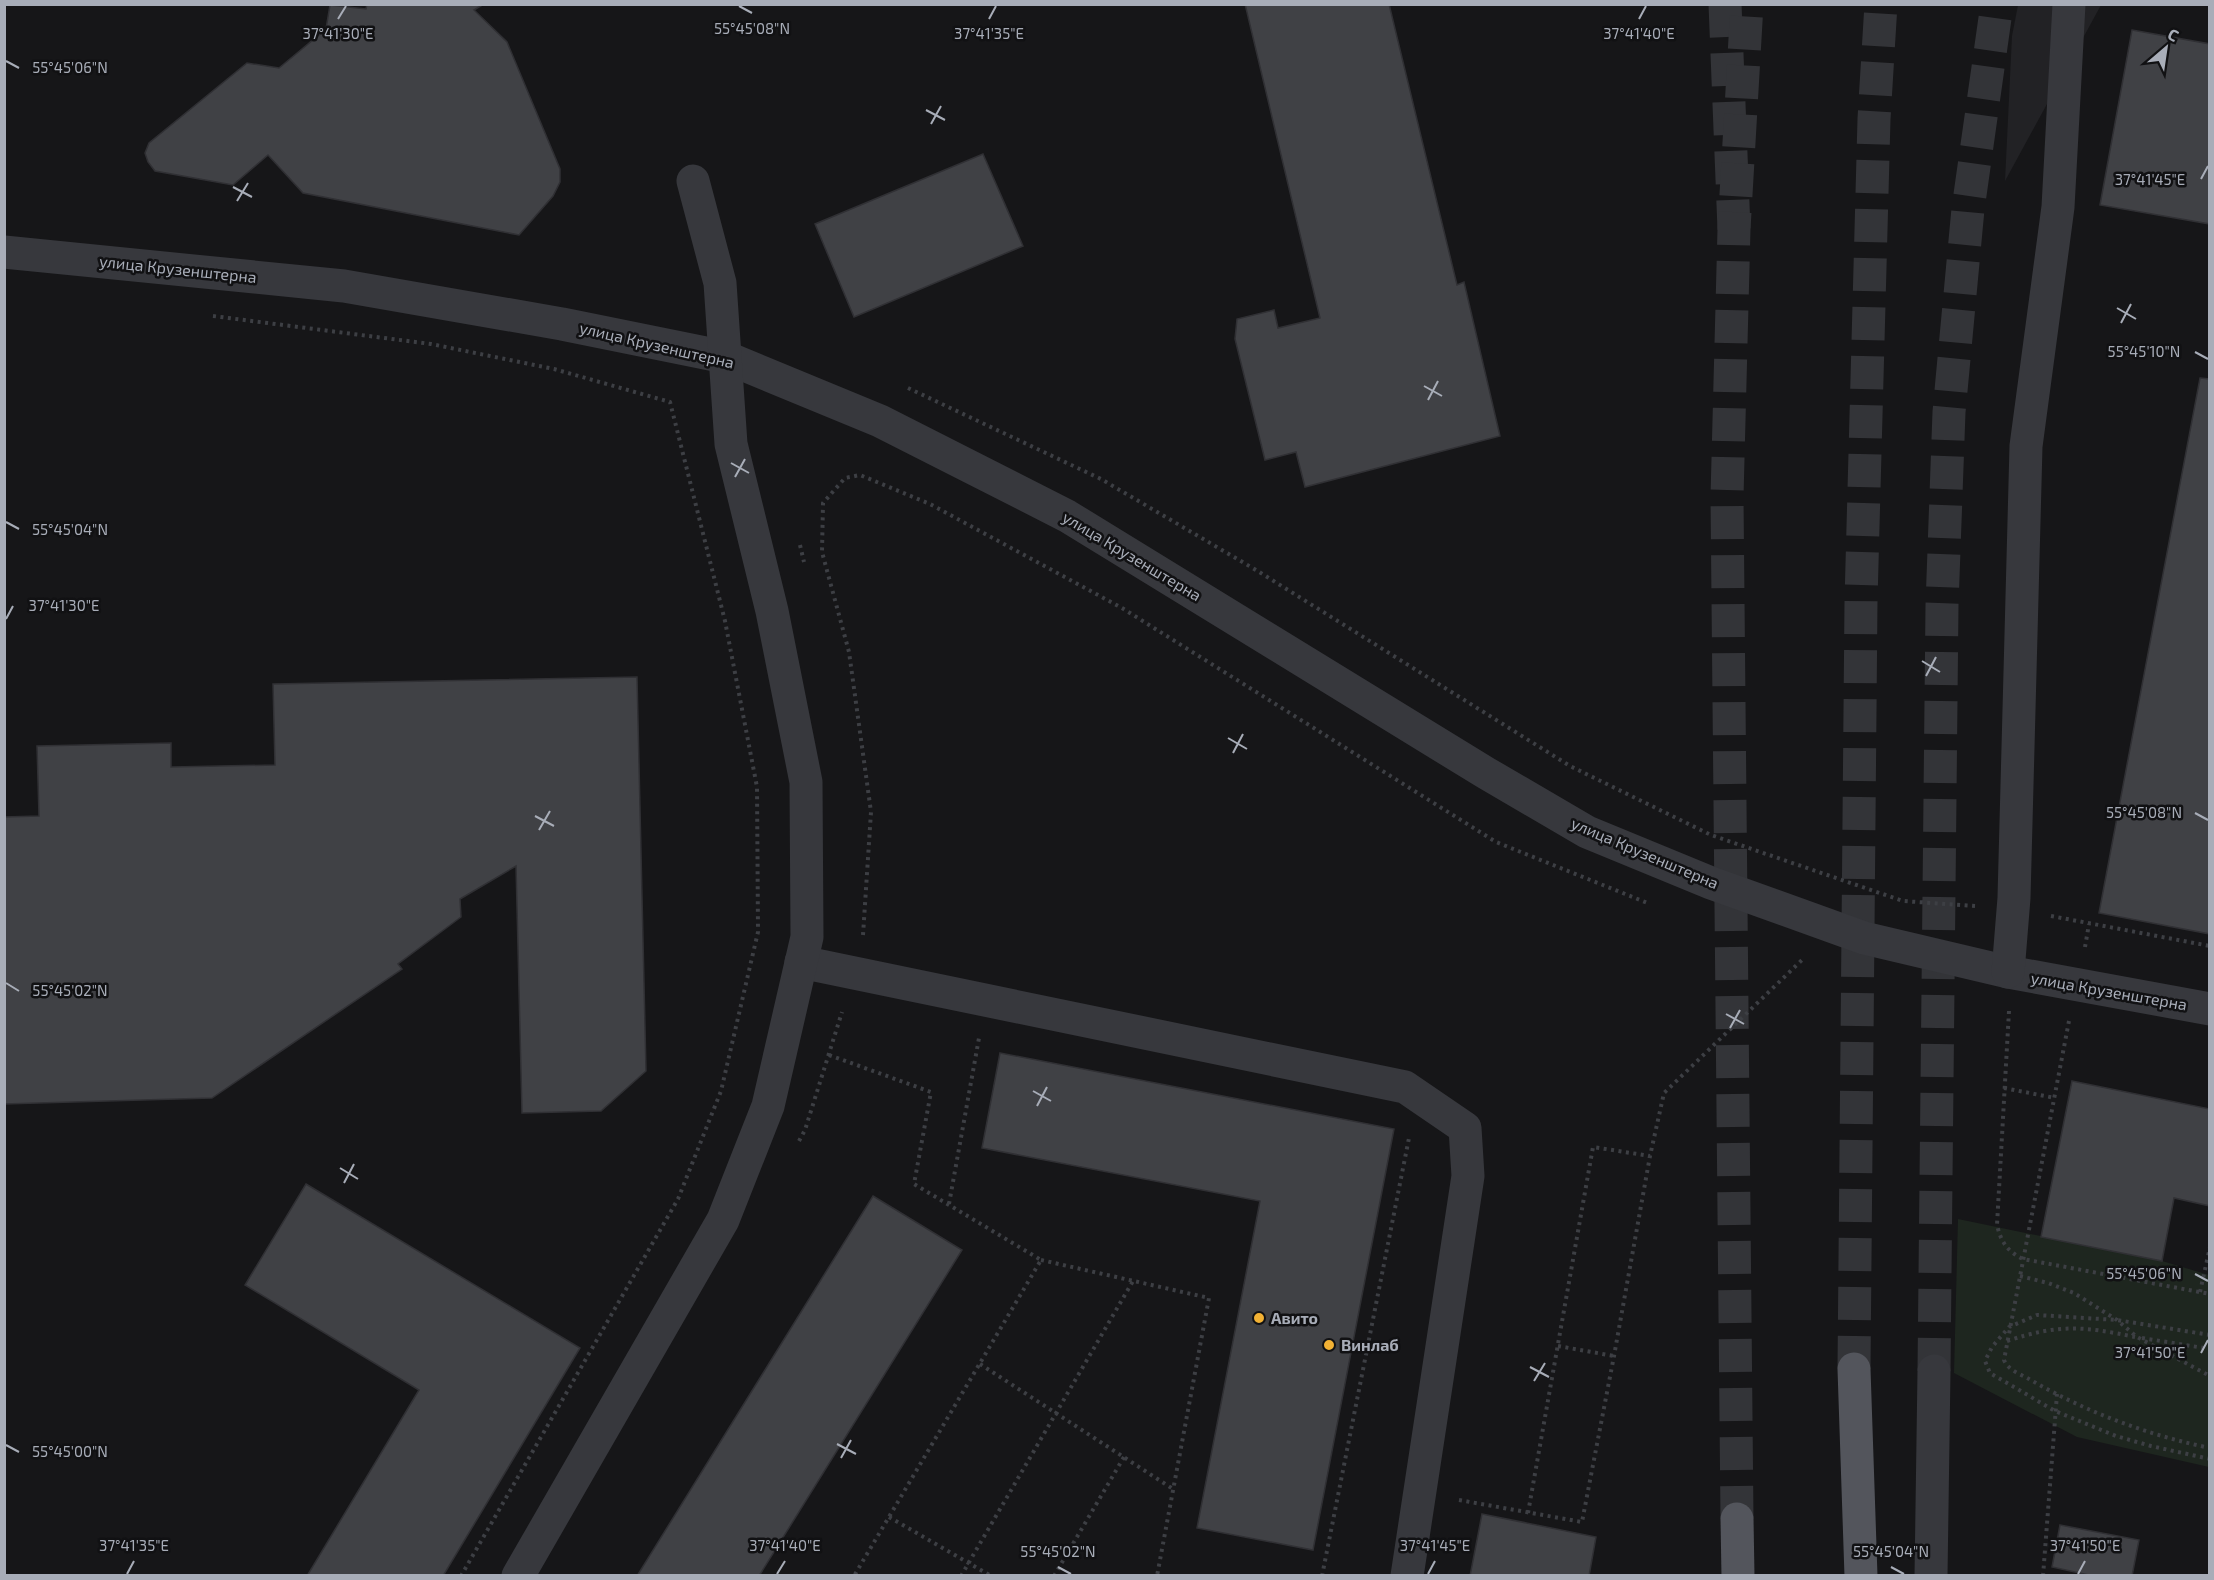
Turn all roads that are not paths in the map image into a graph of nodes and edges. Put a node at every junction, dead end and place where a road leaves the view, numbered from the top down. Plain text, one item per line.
1 (2069, 4) edge
2 (693, 181) dead end
3 (4, 252) edge
4 (725, 357) junction
5 (801, 962) junction
6 (2008, 972) junction
7 (2210, 1009) edge
8 (1854, 1369) tunnel mouth
9 (1934, 1371) tunnel mouth
10 (1737, 1519) tunnel mouth
11 (518, 1575) edge
12 (1407, 1575) edge
13 (1738, 1575) edge
14 (1861, 1575) edge
15 (1931, 1575) edge

1 - 6 street
2 - 4 street
3 - 4 street, улица Крузенштерна
4 - 5 street
4 - 6 street, улица Крузенштерна
5 - 11 street
5 - 12 street
6 - 7 street, улица Крузенштерна
8 - 14 main road
9 - 15 street
10 - 13 main road

